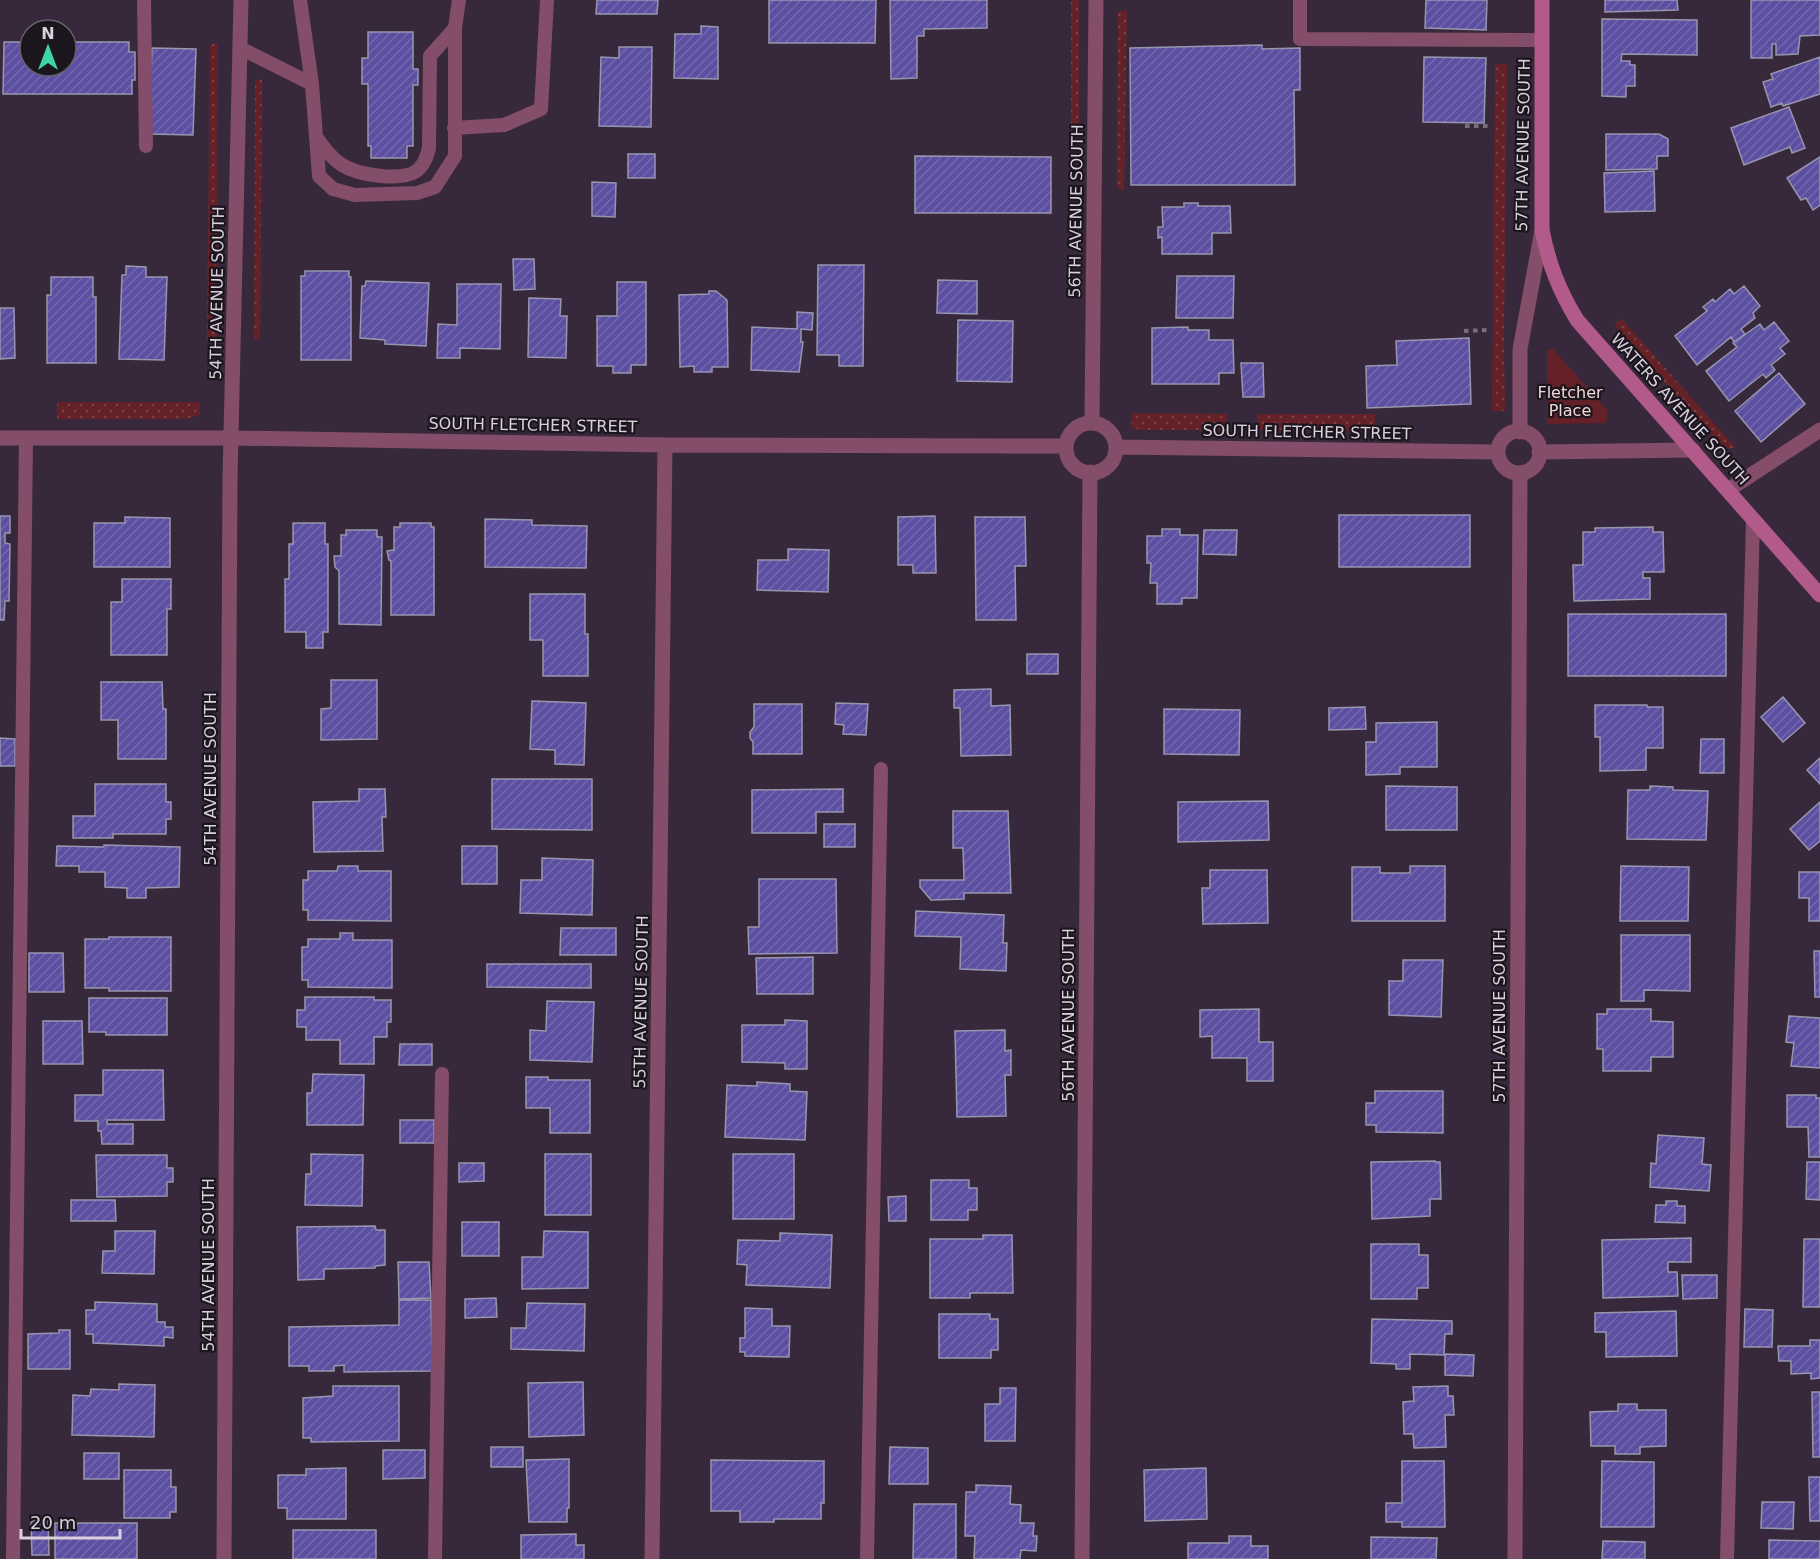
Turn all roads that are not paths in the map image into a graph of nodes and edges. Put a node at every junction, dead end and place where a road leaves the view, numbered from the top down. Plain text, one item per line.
1 (144, 0) edge
2 (241, 0) edge
3 (300, 0) edge
4 (459, 0) edge
5 (547, 0) edge
6 (1096, 0) edge
7 (1300, 0) edge
8 (1542, 0) edge
9 (455, 27) junction
10 (1542, 40) junction
11 (240, 48) junction
12 (312, 84) junction
13 (454, 128) junction
14 (316, 138) junction
15 (146, 146) dead end
16 (1542, 230) junction
17 (1092, 423) junction
18 (1820, 430) edge
19 (1520, 432) junction
20 (0, 438) edge
21 (26, 438) junction
22 (232, 438) junction
23 (665, 445) junction
24 (1066, 446) junction
25 (1116, 447) junction
26 (1692, 450) junction
27 (1498, 452) junction
28 (1539, 452) junction
29 (1090, 472) junction
30 (1520, 473) junction
31 (1728, 490) junction
32 (1753, 519) junction
33 (1820, 595) edge
34 (880, 769) dead end
35 (442, 1074) dead end
36 (13, 1559) edge
37 (224, 1559) edge
38 (435, 1559) edge
39 (652, 1559) edge
40 (867, 1559) edge
41 (1082, 1559) edge
42 (1515, 1559) edge
43 (1727, 1559) edge

1 - 15 lane
2 - 11 street, 54TH AVENUE SOUTH
3 - 12 lane
4 - 9 lane
5 - 13 lane
6 - 17 street, 56TH AVENUE SOUTH
7 - 10 lane
8 - 10 street, 57TH AVENUE SOUTH
9 - 13 lane
9 - 14 lane
10 - 16 street, 57TH AVENUE SOUTH
11 - 12 lane
11 - 22 street, 54TH AVENUE SOUTH
12 - 14 lane
13 - 14 lane
16 - 19 street, 57TH AVENUE SOUTH
16 - 26 street, WATERS AVENUE SOUTH
17 - 24 street
17 - 25 street
18 - 31 street
19 - 27 street
19 - 28 street
20 - 21 street, SOUTH FLETCHER STREET
21 - 22 street, SOUTH FLETCHER STREET
21 - 36 lane
22 - 23 street, SOUTH FLETCHER STREET
22 - 37 street, 54TH AVENUE SOUTH
23 - 24 street, SOUTH FLETCHER STREET
23 - 39 street, 55TH AVENUE SOUTH
24 - 29 street
25 - 27 street, SOUTH FLETCHER STREET
25 - 29 street
26 - 28 street
26 - 31 street, WATERS AVENUE SOUTH
27 - 30 street
28 - 30 street
29 - 41 street, 56TH AVENUE SOUTH
30 - 42 street, 57TH AVENUE SOUTH
31 - 32 street, WATERS AVENUE SOUTH
32 - 33 street, WATERS AVENUE SOUTH
32 - 43 lane
34 - 40 lane
35 - 38 lane

